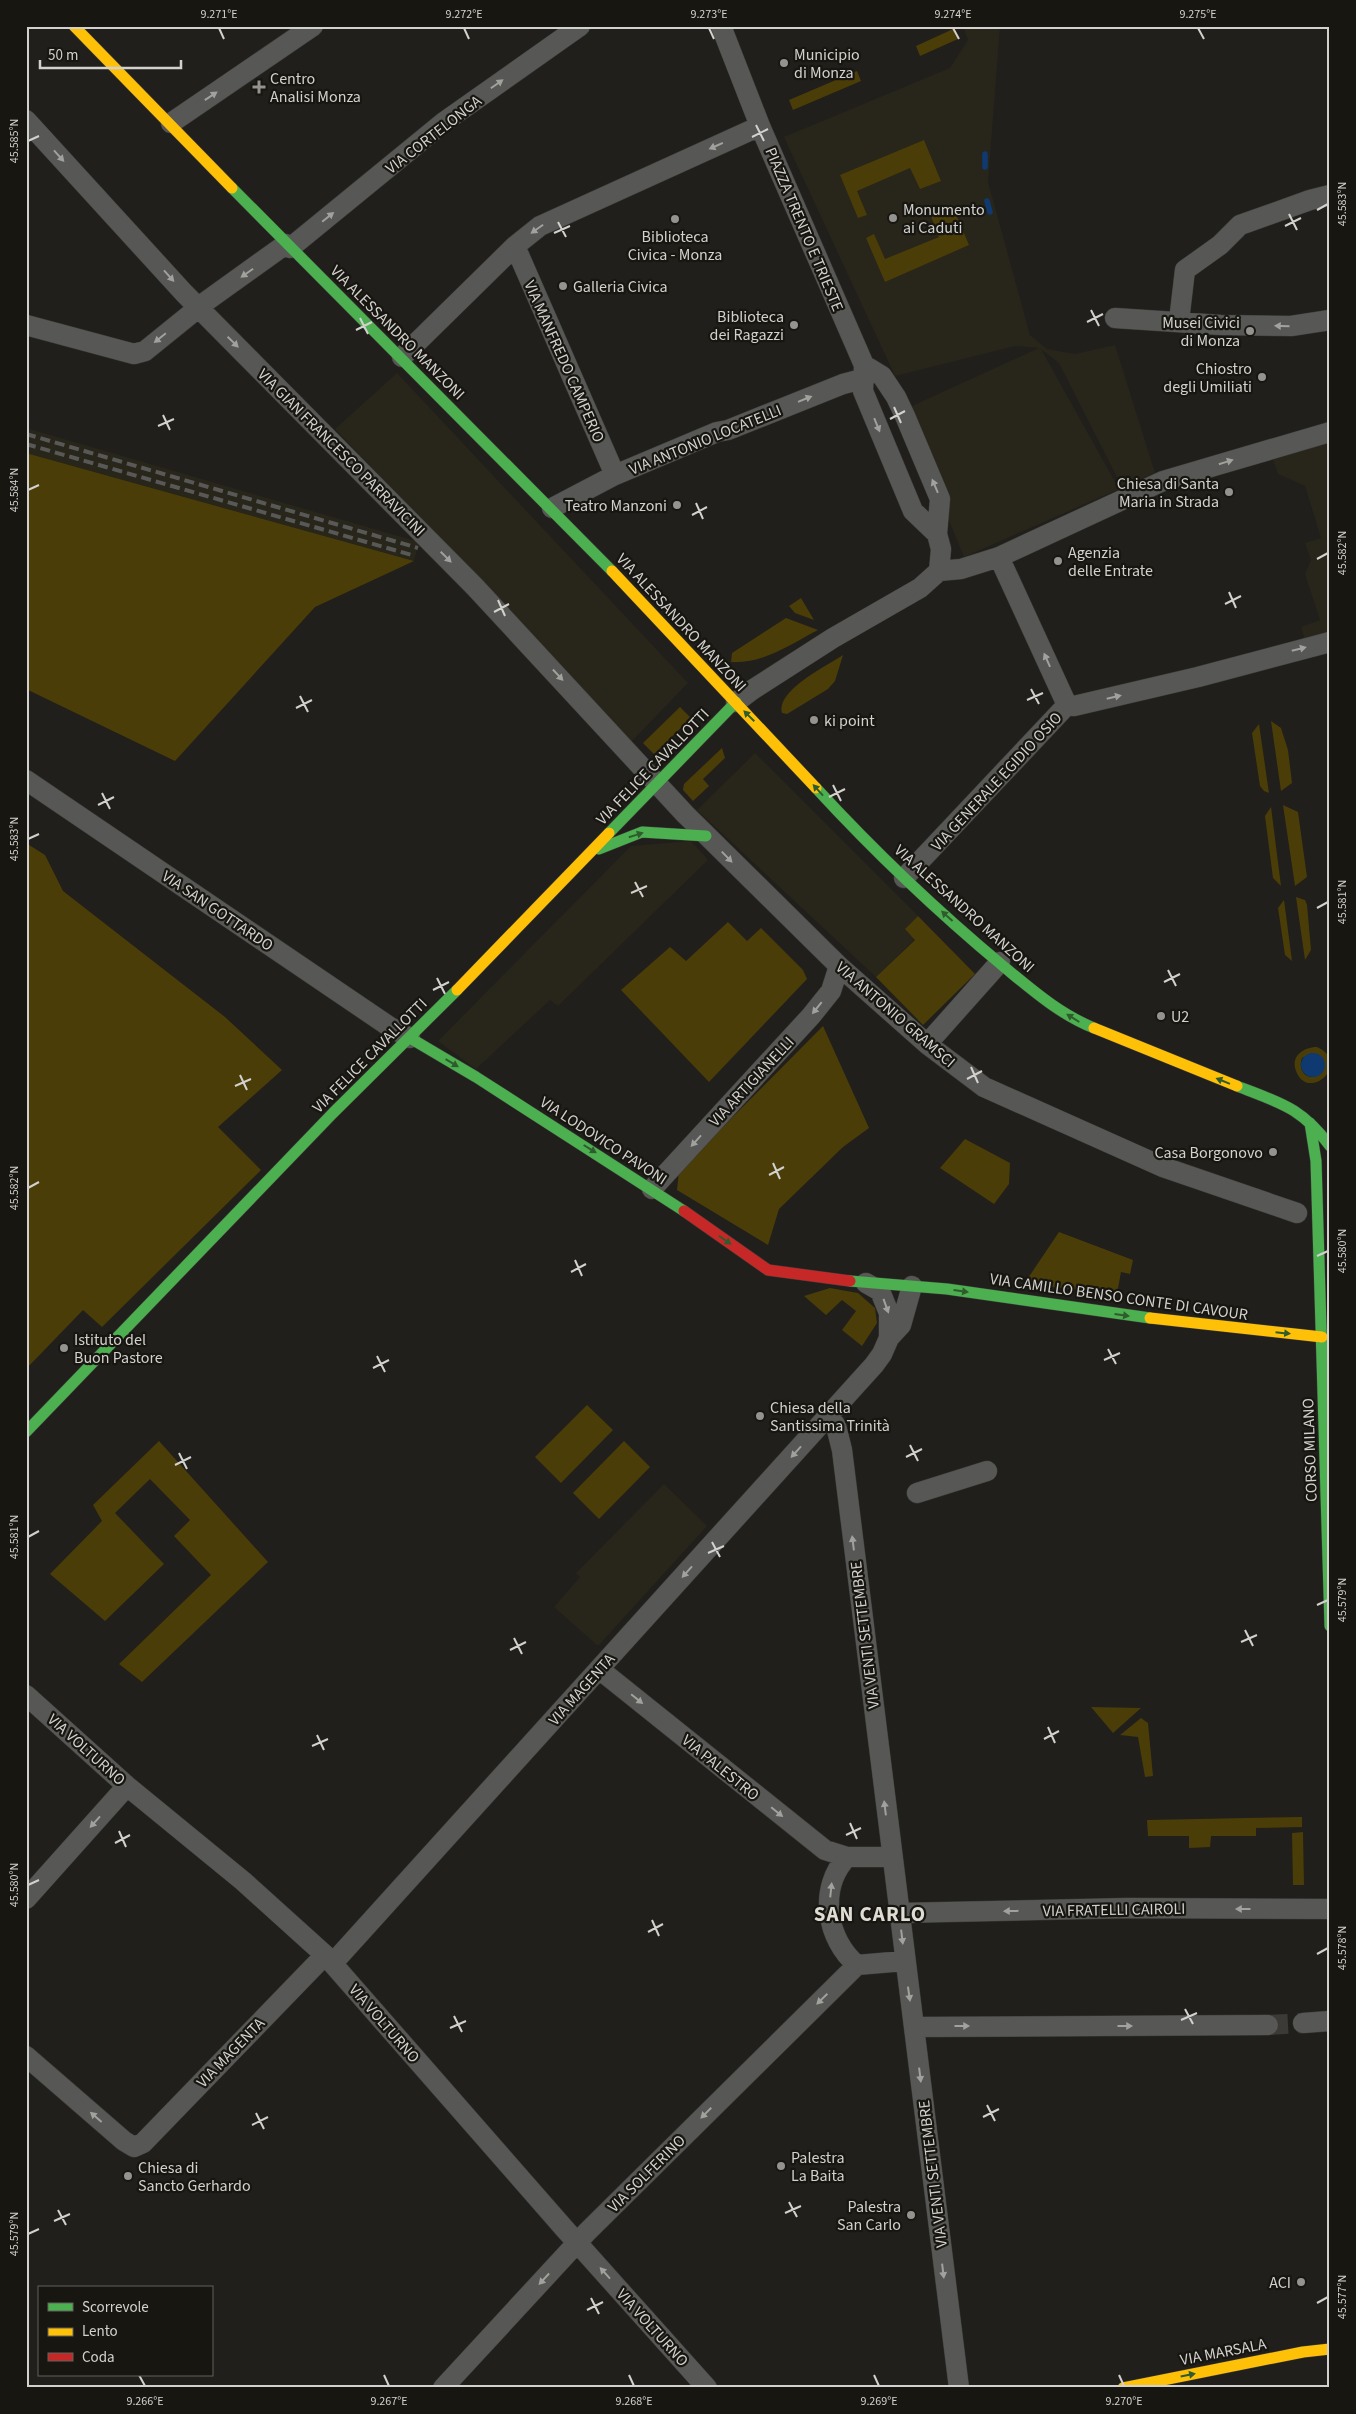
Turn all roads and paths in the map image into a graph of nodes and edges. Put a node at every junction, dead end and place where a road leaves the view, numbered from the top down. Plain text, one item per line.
1 (74, 26) edge
2 (313, 26) edge
3 (580, 26) edge
4 (721, 26) edge
5 (26, 120) edge
6 (171, 123) junction
7 (760, 126) junction
8 (1330, 195) edge
9 (288, 246) junction
10 (515, 246) junction
11 (198, 308) junction
12 (1115, 318) dead end
13 (1330, 320) edge
14 (1179, 321) junction
15 (26, 325) edge
16 (402, 357) junction
17 (863, 372) junction
18 (1330, 432) edge
19 (615, 475) junction
20 (552, 508) junction
21 (936, 534) junction
22 (1000, 557) junction
23 (939, 571) junction
24 (1330, 642) edge
25 (736, 702) junction
26 (1067, 705) junction
27 (26, 780) edge
28 (656, 784) junction
29 (706, 836) junction
30 (591, 852) junction
31 (904, 878) junction
32 (1000, 962) junction
33 (838, 966) junction
34 (410, 1038) junction
35 (927, 1044) junction
36 (1276, 1102) junction
37 (1304, 1103) dead end
38 (1306, 1118) junction
39 (1330, 1146) edge
40 (1330, 1157) edge
41 (652, 1189) junction
42 (1317, 1211) junction
43 (1297, 1213) dead end
44 (1330, 1256) edge
45 (777, 1273) joint
46 (1319, 1273) junction
47 (866, 1283) junction
48 (912, 1286) junction
49 (1322, 1337) junction
50 (889, 1338) junction
51 (829, 1416) junction
52 (26, 1432) edge
53 (987, 1470) dead end
54 (917, 1493) dead end
55 (1330, 1626) edge
56 (599, 1669) junction
57 (26, 1695) edge
58 (127, 1786) junction
59 (847, 1857) junction
60 (891, 1857) junction
61 (26, 1898) edge
62 (1330, 1908) edge
63 (899, 1913) junction
64 (329, 1959) junction
65 (904, 1961) junction
66 (857, 1965) junction
67 (1330, 2021) edge
68 (1304, 2023) tunnel mouth
69 (1268, 2025) tunnel mouth
70 (914, 2027) junction
71 (26, 2056) edge
72 (577, 2243) junction
73 (1330, 2349) edge
74 (442, 2388) edge
75 (707, 2388) edge
76 (959, 2388) edge
77 (1123, 2388) edge

1 - 6 street, VIA ALESSANDRO MANZONI
6 -> 2 street
9 -> 3 street, VIA CORTELONGA
4 - 7 street, PIAZZA TRENTO E TRIESTE
5 -> 11 street, VIA GIAN FRANCESCO PARRAVICINI
6 - 9 street, VIA ALESSANDRO MANZONI
7 -> 10 street
7 - 17 street, PIAZZA TRENTO E TRIESTE
8 - 14 street
9 -> 11 street, VIA CORTELONGA
9 - 16 street, VIA ALESSANDRO MANZONI
10 - 16 street
10 - 19 street, VIA MANFREDO CAMPERIO
11 -> 15 street, VIA CORTELONGA
11 -> 28 street, VIA GIAN FRANCESCO PARRAVICINI
12 - 14 street
13 -> 14 street
16 - 20 street, VIA ALESSANDRO MANZONI
19 -> 17 street, VIA ANTONIO LOCATELLI
17 -> 21 street, PIAZZA TRENTO E TRIESTE
21 -> 17 street
22 -> 18 street
19 - 20 street, VIA ANTONIO LOCATELLI
20 - 25 street, VIA ALESSANDRO MANZONI
21 - 23 street
22 - 23 street
26 -> 22 street
23 - 25 street
26 -> 24 street
25 - 28 street, VIA FELICE CAVALLOTTI
31 -> 25 street, VIA ALESSANDRO MANZONI
26 - 31 street, VIA GENERALE EGIDIO OSIO
27 - 34 street, VIA SAN GOTTARDO
28 - 29 street, VIA ANTONIO GRAMSCI
28 - 30 street, VIA FELICE CAVALLOTTI
30 -> 29 street
29 -> 33 street, VIA ANTONIO GRAMSCI
30 - 34 street, VIA FELICE CAVALLOTTI
32 -> 31 street, VIA ALESSANDRO MANZONI
32 - 35 street
36 -> 32 street, VIA ALESSANDRO MANZONI
33 - 35 street, VIA ANTONIO GRAMSCI
33 -> 41 street, VIA ARTIGIANELLI
34 -> 41 street, VIA LODOVICO PAVONI
34 - 52 street, VIA FELICE CAVALLOTTI
35 - 43 street, VIA ANTONIO GRAMSCI
36 - 37 street
36 - 38 street, VIA ALESSANDRO MANZONI
38 - 39 street, VIA ALESSANDRO MANZONI
38 - 42 street
40 - 42 street
41 -> 45 street, VIA LODOVICO PAVONI
42 - 46 street, CORSO MILANO
44 - 46 street
45 - 47 street, VIA CAMILLO BENSO CONTE DI CAVOUR
46 - 49 street, CORSO MILANO
47 - 48 street, VIA CAMILLO BENSO CONTE DI CAVOUR
47 -> 50 street
48 -> 49 street, VIA CAMILLO BENSO CONTE DI CAVOUR
48 - 50 street, VIA MAGENTA
49 - 55 street, CORSO MILANO
50 - 51 street, VIA MAGENTA
51 -> 56 street, VIA MAGENTA
60 -> 51 street, VIA VENTI SETTEMBRE
53 - 54 street
56 -> 59 street, VIA PALESTRO
56 - 64 street, VIA MAGENTA
57 - 58 street, VIA VOLTURNO
58 -> 61 street
58 - 64 street, VIA VOLTURNO
59 - 60 street
66 -> 59 street
60 - 63 street, VIA VENTI SETTEMBRE
62 -> 63 street, VIA FRATELLI CAIROLI
63 -> 65 street, VIA VENTI SETTEMBRE
64 -> 71 street, VIA MAGENTA
64 - 72 street, VIA VOLTURNO
65 - 66 street
65 -> 70 street, VIA VENTI SETTEMBRE
66 -> 72 street, VIA SOLFERINO
67 - 68 street
70 -> 69 street
70 -> 76 street, VIA VENTI SETTEMBRE
72 -> 74 street, VIA SOLFERINO
75 -> 72 street, VIA VOLTURNO
77 -> 73 street, VIA MARSALA

